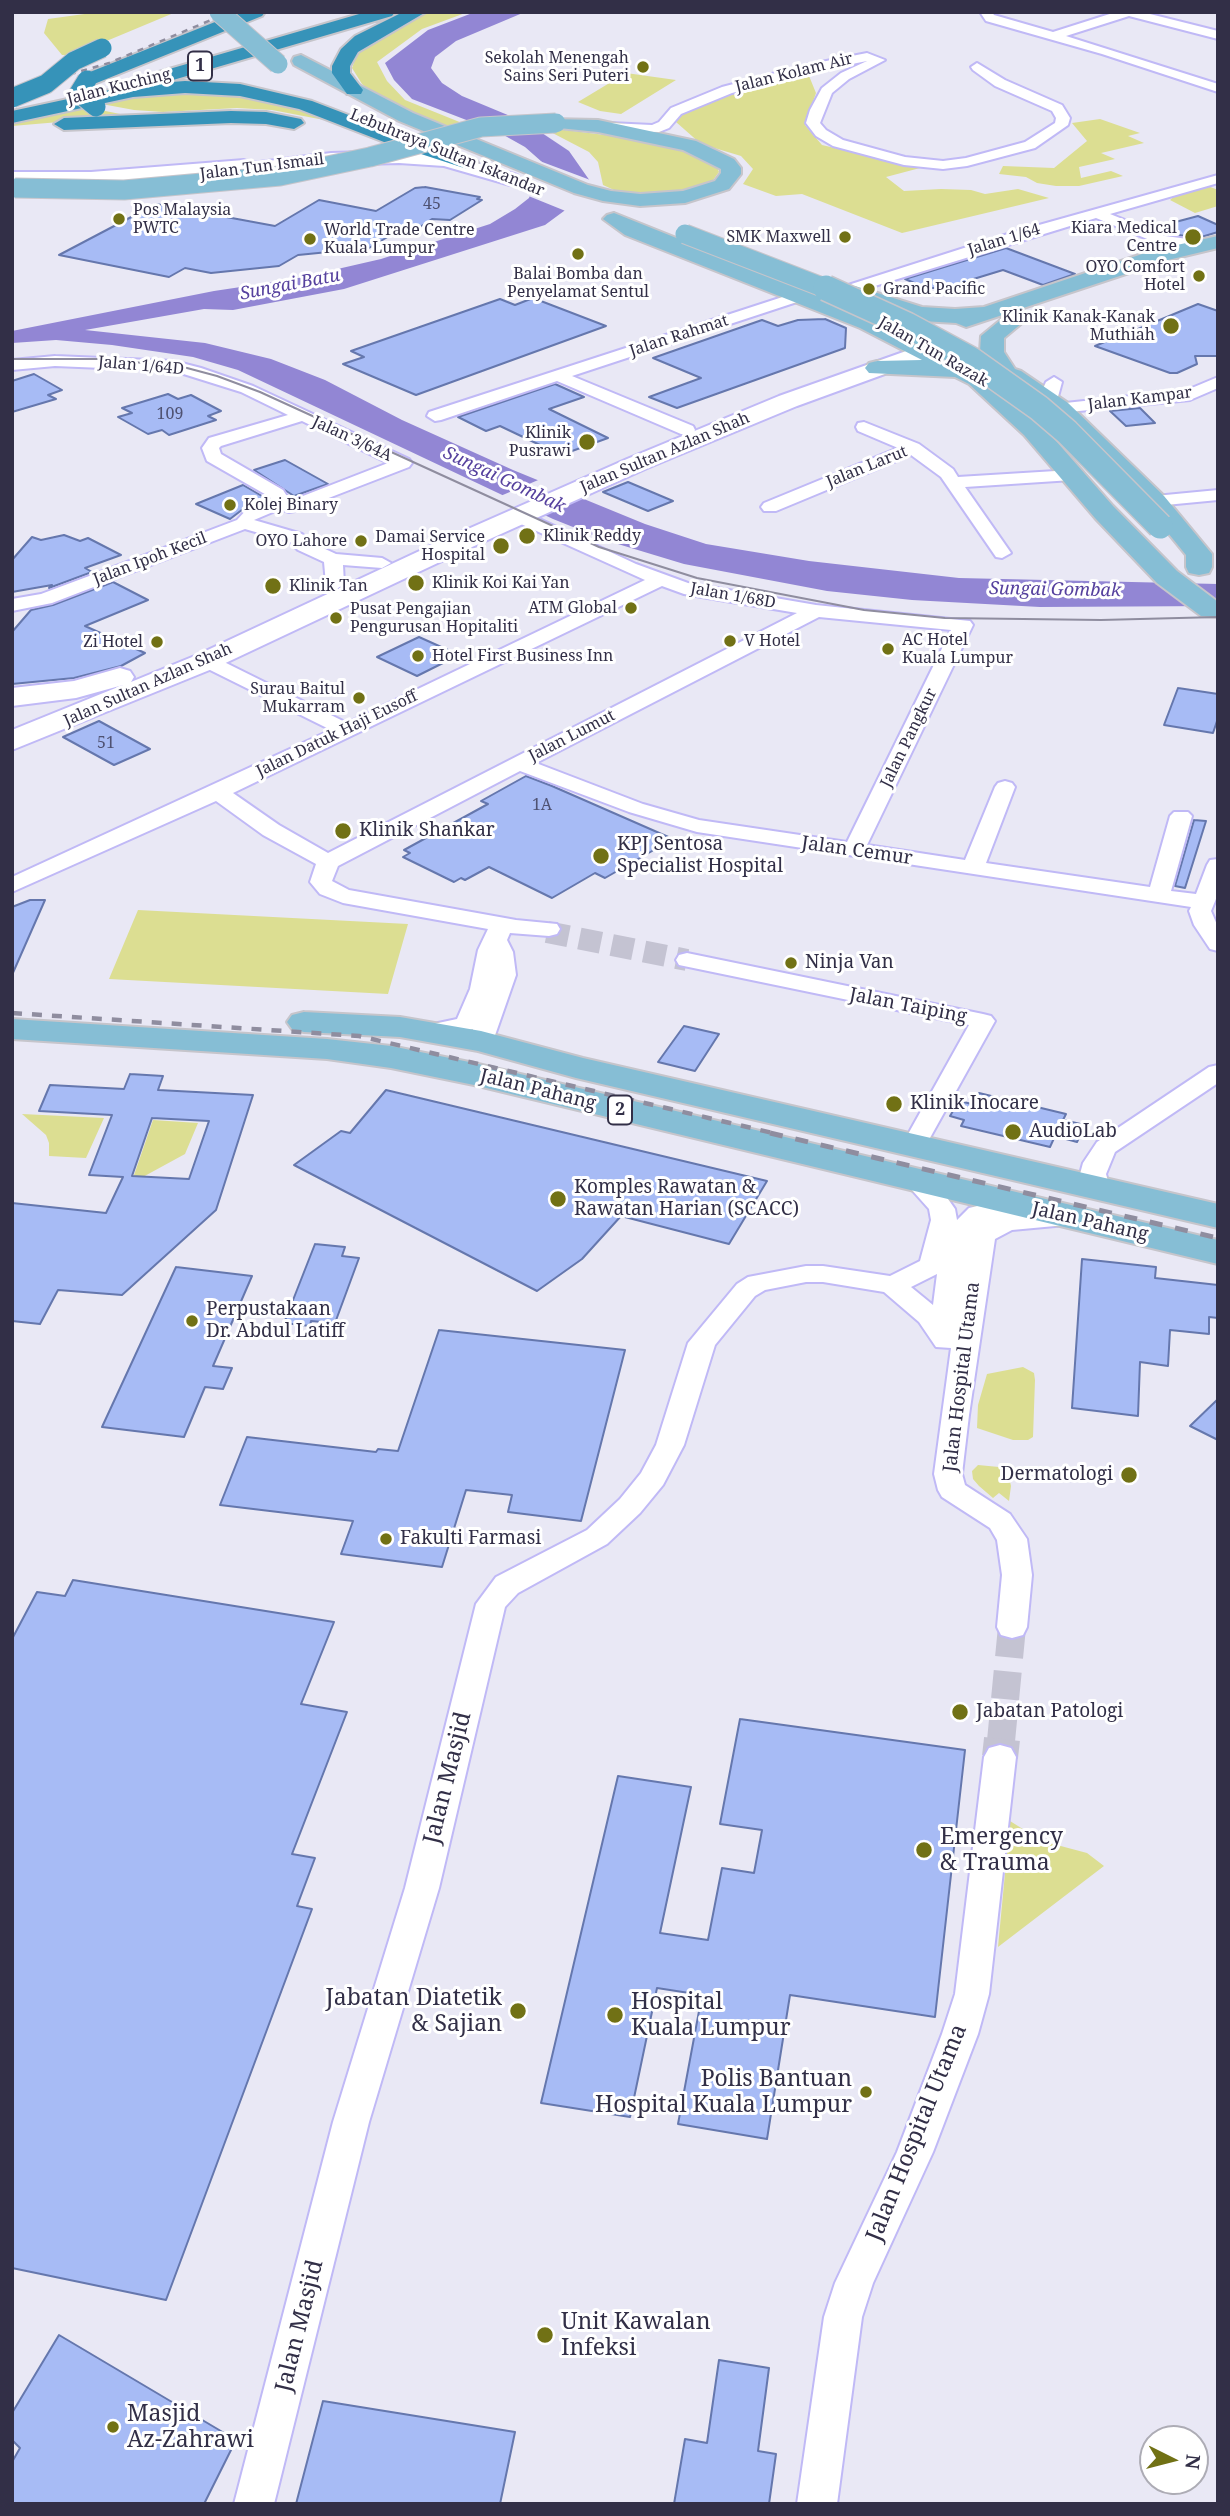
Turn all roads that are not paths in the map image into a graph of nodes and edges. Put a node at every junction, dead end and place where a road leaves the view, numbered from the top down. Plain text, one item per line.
1 (219, 12) edge
2 (244, 12) edge
3 (256, 12) edge
4 (330, 12) edge
5 (355, 12) edge
6 (386, 12) edge
7 (417, 12) edge
8 (971, 12) edge
9 (1128, 12) edge
10 (988, 15) edge
11 (1216, 33) edge
12 (1056, 35) junction
13 (242, 44) junction
14 (108, 45) dead end
15 (301, 61) junction
16 (977, 67) dead end
17 (1217, 87) edge
18 (354, 90) junction
19 (12, 99) edge
20 (12, 105) edge
21 (179, 113) junction
22 (12, 115) edge
23 (664, 125) junction
24 (598, 126) junction
25 (12, 128) edge
26 (313, 129) dead end
27 (333, 139) joint
28 (690, 145) junction
29 (468, 163) junction
30 (524, 174) junction
31 (1218, 179) edge
32 (1202, 182) joint
33 (13, 185) edge
34 (589, 196) junction
35 (619, 213) junction
36 (1096, 214) junction
37 (680, 235) junction
38 (1163, 254) junction
39 (1211, 254) edge
40 (1139, 264) junction
41 (847, 290) junction
42 (801, 296) junction
43 (901, 309) junction
44 (989, 313) junction
45 (1017, 318) junction
46 (872, 325) junction
47 (929, 342) junction
48 (853, 361) junction
49 (12, 365) edge
50 (877, 368) junction
51 (1003, 369) junction
52 (558, 376) junction
53 (977, 379) junction
54 (1218, 382) edge
55 (1054, 397) junction
56 (302, 416) junction
57 (435, 416) dead end
58 (864, 427) dead end
59 (687, 430) junction
60 (913, 448) junction
61 (403, 463) joint
62 (1072, 475) junction
63 (955, 482) junction
64 (573, 485) junction
65 (1218, 495) edge
66 (285, 505) junction
67 (769, 507) dead end
68 (522, 511) junction
69 (1151, 520) junction
70 (244, 523) junction
71 (296, 538) junction
72 (1002, 553) dead end
73 (334, 571) junction
74 (660, 580) junction
75 (1200, 586) edge
76 (12, 605) edge
77 (816, 611) junction
78 (963, 625) joint
79 (207, 661) junction
80 (12, 697) edge
81 (346, 730) junction
82 (17, 732) edge
83 (519, 764) junction
84 (1004, 787) dead end
85 (218, 792) junction
86 (1181, 816) dead end
87 (853, 850) junction
88 (328, 862) junction
89 (1218, 865) edge
90 (973, 868) junction
91 (12, 886) edge
92 (1159, 895) junction
93 (1203, 902) junction
94 (545, 930) tunnel mouth
95 (499, 932) junction
96 (1218, 944) edge
97 (690, 959) tunnel mouth
98 (12, 1006) edge
99 (12, 1029) edge
100 (432, 1031) junction
101 (481, 1041) junction
102 (1218, 1072) edge
103 (914, 1145) junction
104 (918, 1181) junction
105 (1097, 1188) junction
106 (1016, 1204) junction
107 (1218, 1216) edge
108 (1074, 1217) junction
109 (1218, 1252) edge
110 (892, 1285) junction
111 (942, 1335) junction
112 (962, 1366) junction
113 (1012, 1627) tunnel mouth
114 (1000, 1757) tunnel mouth
115 (254, 2504) edge
116 (817, 2504) edge

1 - 29 main road, Lebuhraya Sultan Iskandar, bridge
2 - 15 main road, Lebuhraya Sultan Iskandar
3 - 21 highway, bridge
4 - 13 highway
5 - 13 highway, Jalan Kuching / 1
6 - 22 highway, Jalan Kuching / 1
7 - 18 highway
8 - 10 street
9 - 11 street
9 - 12 street
10 - 12 street
12 - 17 street
13 - 20 highway, Jalan Kuching / 1
14 - 19 highway, bridge
15 - 18 main road
15 - 30 main road, Lebuhraya Sultan Iskandar
16 - 23 street, Jalan Kolam Air
18 - 30 main road
21 - 27 highway
21 - 29 highway
22 - 29 highway
23 - 24 street
23 - 28 street
24 - 28 main road
24 - 33 main road, bridge
25 - 26 highway
27 - 33 main road, Jalan Tun Ismail
28 - 34 main road
29 - 30 main road, Lebuhraya Sultan Iskandar
30 - 33 main road, Jalan Tun Ismail
30 - 34 main road, Lebuhraya Sultan Iskandar
30 - 34 main road
31 - 32 street
32 - 36 street, Jalan 1/64
34 - 35 main road, Jalan Tun Razak
34 - 37 main road, Jalan Tun Razak
35 - 37 main road, Jalan Tun Razak
35 - 41 main road
35 - 42 main road
36 - 38 street
36 - 41 street, Jalan 1/64
37 - 69 main road, Jalan Tun Razak, bridge
38 - 39 main road
38 - 40 main road, Jalan Sultan Azlan Shah
38 - 45 main road, Jalan Sultan Azlan Shah
39 - 40 main road
40 - 44 main road, Jalan Sultan Azlan Shah
41 - 43 main road
42 - 46 main road
42 - 52 street, Jalan Rahmat
43 - 44 main road
43 - 46 main road
44 - 47 main road, Jalan Sultan Azlan Shah
45 - 47 main road, Jalan Sultan Azlan Shah
45 - 51 main road
46 - 47 main road
46 - 48 main road
47 - 48 main road, Jalan Sultan Azlan Shah
47 - 50 main road, Jalan Sultan Azlan Shah
47 - 51 main road, Jalan Tun Razak
47 - 53 main road, Jalan Tun Razak
48 - 59 main road, Jalan Sultan Azlan Shah
49 - 56 street, Jalan 1/64D
50 - 53 main road
50 - 64 main road, Jalan Sultan Azlan Shah
51 - 53 main road
51 - 55 main road, Jalan Tun Razak
52 - 57 street, Jalan Rahmat
52 - 59 street
53 - 62 main road, Jalan Tun Razak
54 - 55 street, Jalan Kampar
55 - 69 main road, Jalan Tun Razak
56 - 61 street, Jalan 3/64A
56 - 66 street
58 - 60 street
59 - 64 main road, Jalan Sultan Azlan Shah
60 - 63 street, Jalan Larut
60 - 67 street, Jalan Larut
61 - 66 street, Jalan Ipoh Kecil
62 - 63 street
62 - 75 main road, Jalan Tun Razak
63 - 72 street, Jalan Larut
64 - 68 main road, Jalan Sultan Azlan Shah
65 - 69 street
66 - 70 street, Jalan Ipoh Kecil
66 - 71 street
68 - 73 main road, Jalan Sultan Azlan Shah
68 - 74 street, Jalan 1/68D
68 - 79 main road, Jalan Sultan Azlan Shah
69 - 75 main road, Jalan Tun Razak
69 - 75 main road, Jalan Tun Razak
70 - 71 street
70 - 76 street, Jalan Ipoh Kecil
71 - 73 street
73 - 80 main road, Jalan Sultan Azlan Shah
74 - 77 street, Jalan 1/68D
74 - 81 street, Jalan Datuk Haji Eusoff
77 - 78 street, Jalan 1/68D
77 - 83 street, Jalan Lumut
78 - 87 street, Jalan Pangkur
79 - 81 street
79 - 82 main road, Jalan Sultan Azlan Shah
81 - 85 street, Jalan Datuk Haji Eusoff
83 - 87 street, Jalan Cemur
83 - 88 street, Jalan Lumut
84 - 90 street
85 - 88 street
85 - 91 street, Jalan Datuk Haji Eusoff
86 - 92 street
87 - 90 street, Jalan Cemur
88 - 95 street
89 - 93 street
90 - 92 street, Jalan Cemur
92 - 93 street, Jalan Cemur
93 - 96 street
94 - 95 street
95 - 100 street
95 - 101 street
97 - 103 street, Jalan Taiping
98 - 100 main road, Jalan Pahang / 2
99 - 104 main road, Jalan Pahang / 2
100 - 101 main road, Jalan Pahang / 2
101 - 103 main road, Jalan Pahang / 2
102 - 105 street
103 - 105 main road, Jalan Pahang / 2
104 - 106 main road, Jalan Pahang / 2
104 - 110 street
105 - 107 main road, Jalan Pahang / 2
106 - 108 main road, Jalan Pahang / 2
106 - 111 street
108 - 109 main road, Jalan Pahang / 2
108 - 112 street, Jalan Hospital Utama
110 - 111 street
110 - 115 street, Jalan Masjid
111 - 112 street
112 - 113 street, Jalan Hospital Utama
114 - 116 street, Jalan Hospital Utama

